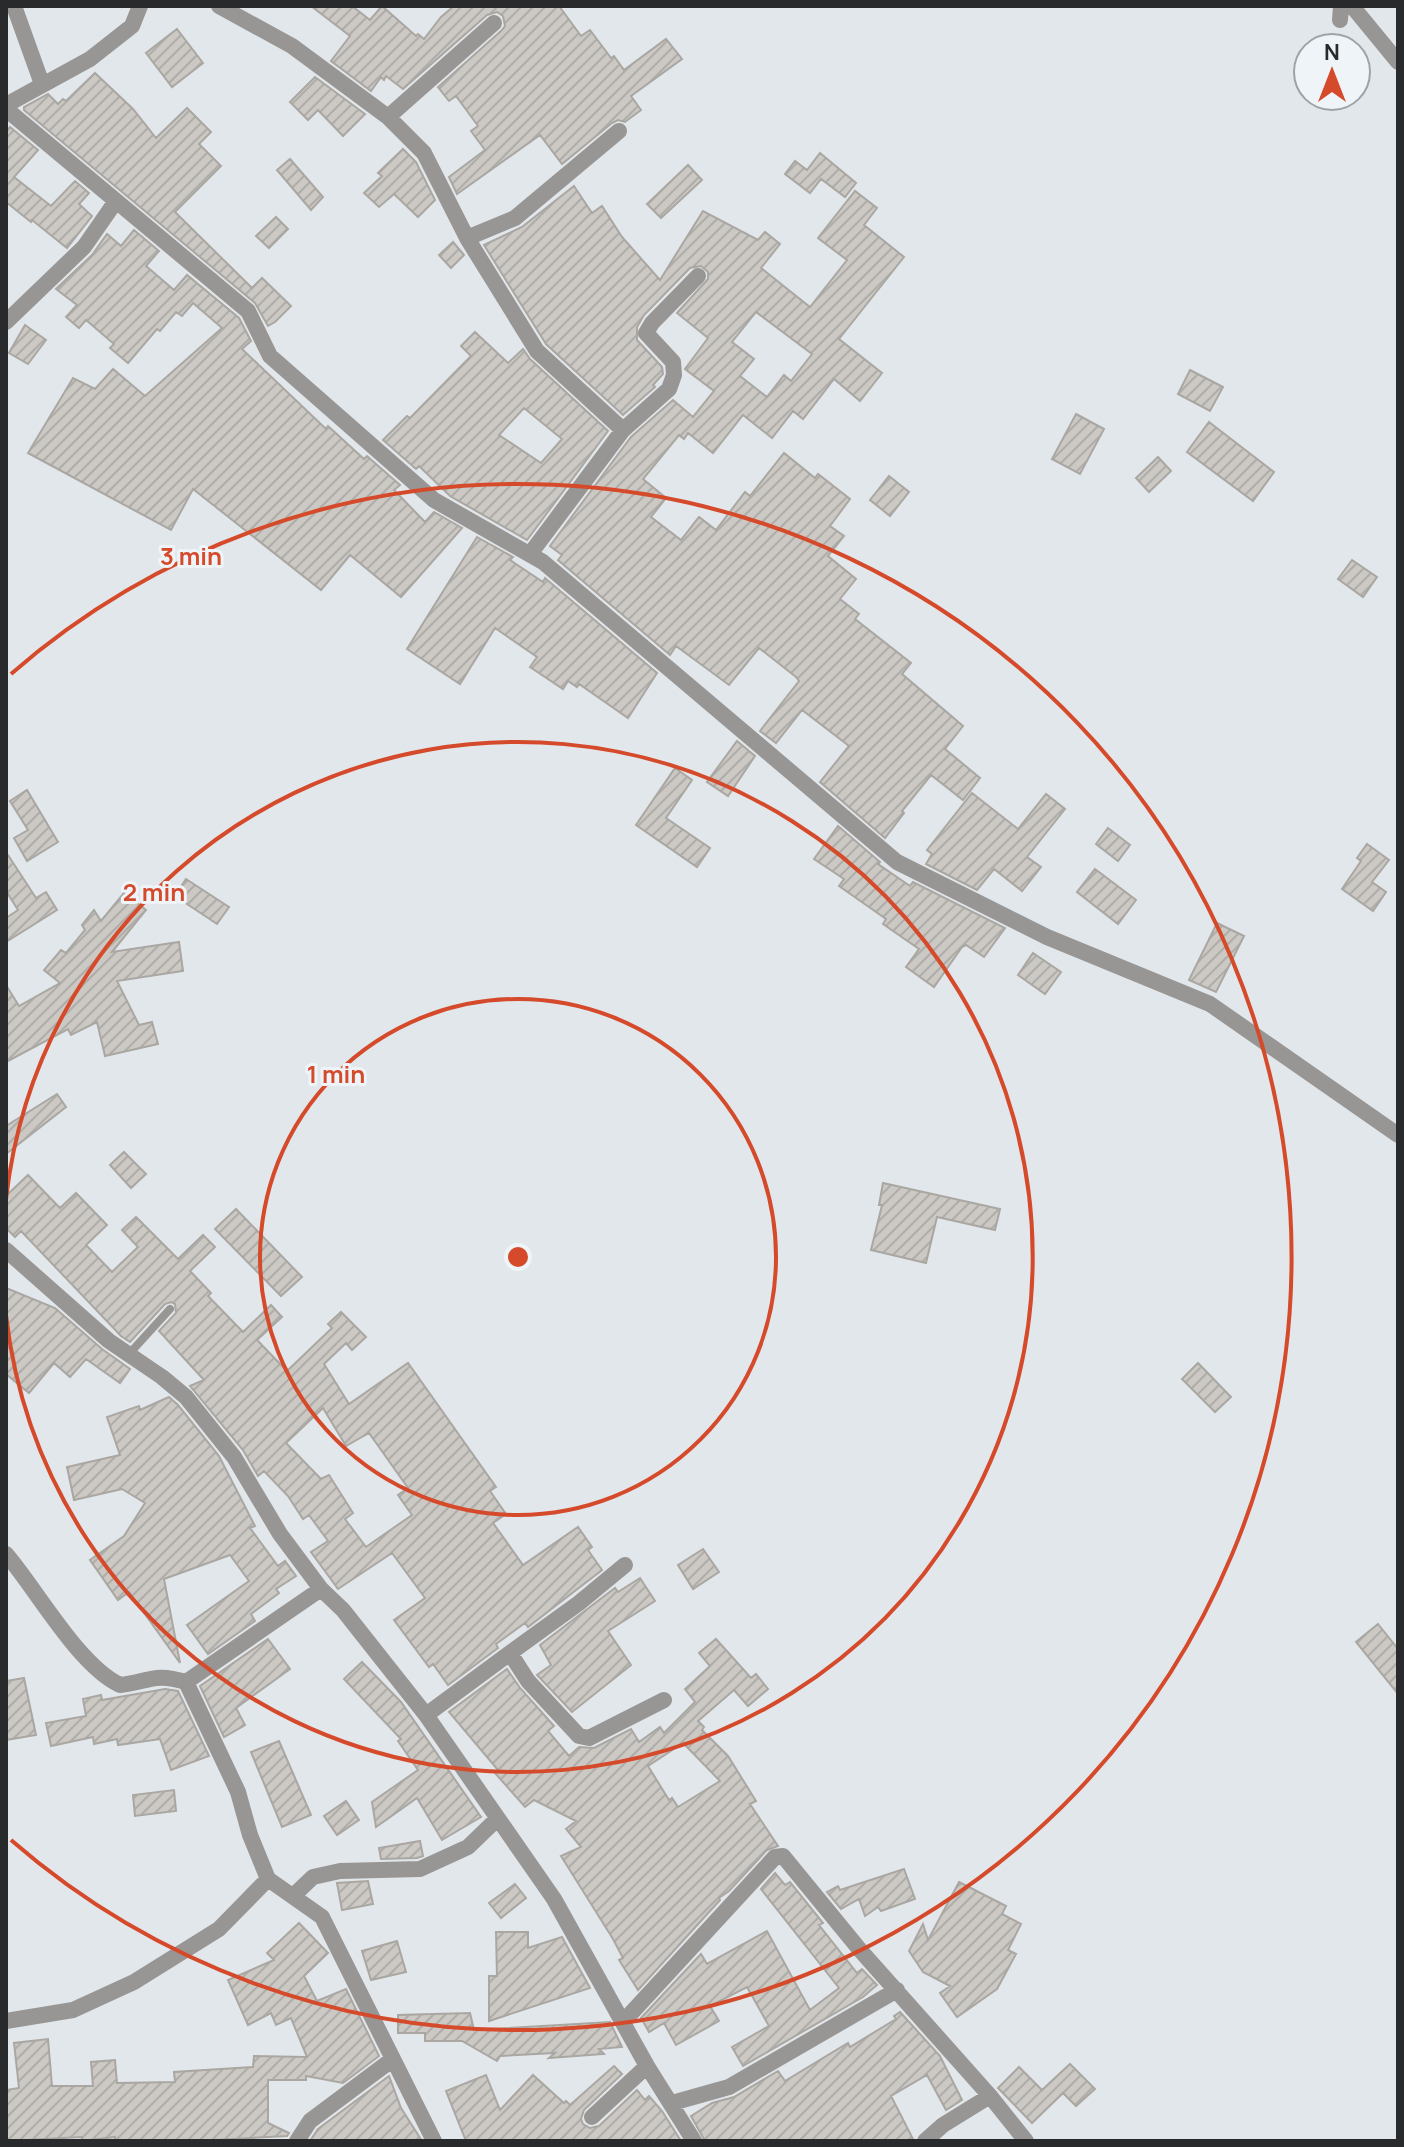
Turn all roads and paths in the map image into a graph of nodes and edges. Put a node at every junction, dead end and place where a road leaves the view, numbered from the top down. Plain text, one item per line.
1 (14, 6) edge
2 (140, 6) edge
3 (219, 6) edge
4 (1352, 6) edge
5 (494, 23) dead end
6 (1398, 62) edge
7 (42, 84) junction
8 (6, 107) edge
9 (388, 117) junction
10 (619, 131) dead end
11 (116, 201) junction
12 (467, 238) junction
13 (698, 276) dead end
14 (6, 322) edge
15 (623, 430) junction
16 (530, 554) junction
17 (1398, 1135) edge
18 (6, 1250) edge
19 (170, 1309) dead end
20 (128, 1355) junction
21 (6, 1554) edge
22 (625, 1565) dead end
23 (321, 1589) junction
24 (510, 1653) junction
25 (186, 1682) junction
26 (664, 1700) dead end
27 (426, 1715) junction
28 (496, 1820) junction
29 (268, 1879) junction
30 (293, 1896) junction
31 (897, 1990) junction
32 (6, 2021) edge
33 (623, 2022) junction
34 (393, 2059) junction
35 (647, 2066) junction
36 (990, 2096) junction
37 (672, 2103) junction
38 (592, 2117) dead end
39 (297, 2141) edge
40 (434, 2141) edge
41 (694, 2141) edge
42 (925, 2141) edge
43 (1026, 2141) edge

1 - 7 street
2 - 7 street
3 - 9 street
4 - 6 street
5 - 9 street
7 - 8 street
8 - 11 street
9 - 12 street
10 - 12 street
11 - 14 street
11 - 16 street
12 - 15 street
13 - 15 street
15 - 16 street
16 - 17 street
18 - 20 street
19 - 20 lane
20 - 23 street
21 - 25 street
22 - 24 street
23 - 25 street
23 - 27 street
24 - 26 street
24 - 27 street
25 - 29 street
27 - 28 street
28 - 30 street
28 - 33 street
29 - 30 street
29 - 32 street
30 - 34 street
31 - 33 street
31 - 36 street
31 - 37 street
33 - 35 street
34 - 39 street
34 - 40 street
35 - 37 street
35 - 38 street
36 - 42 street
36 - 43 street
37 - 41 street

